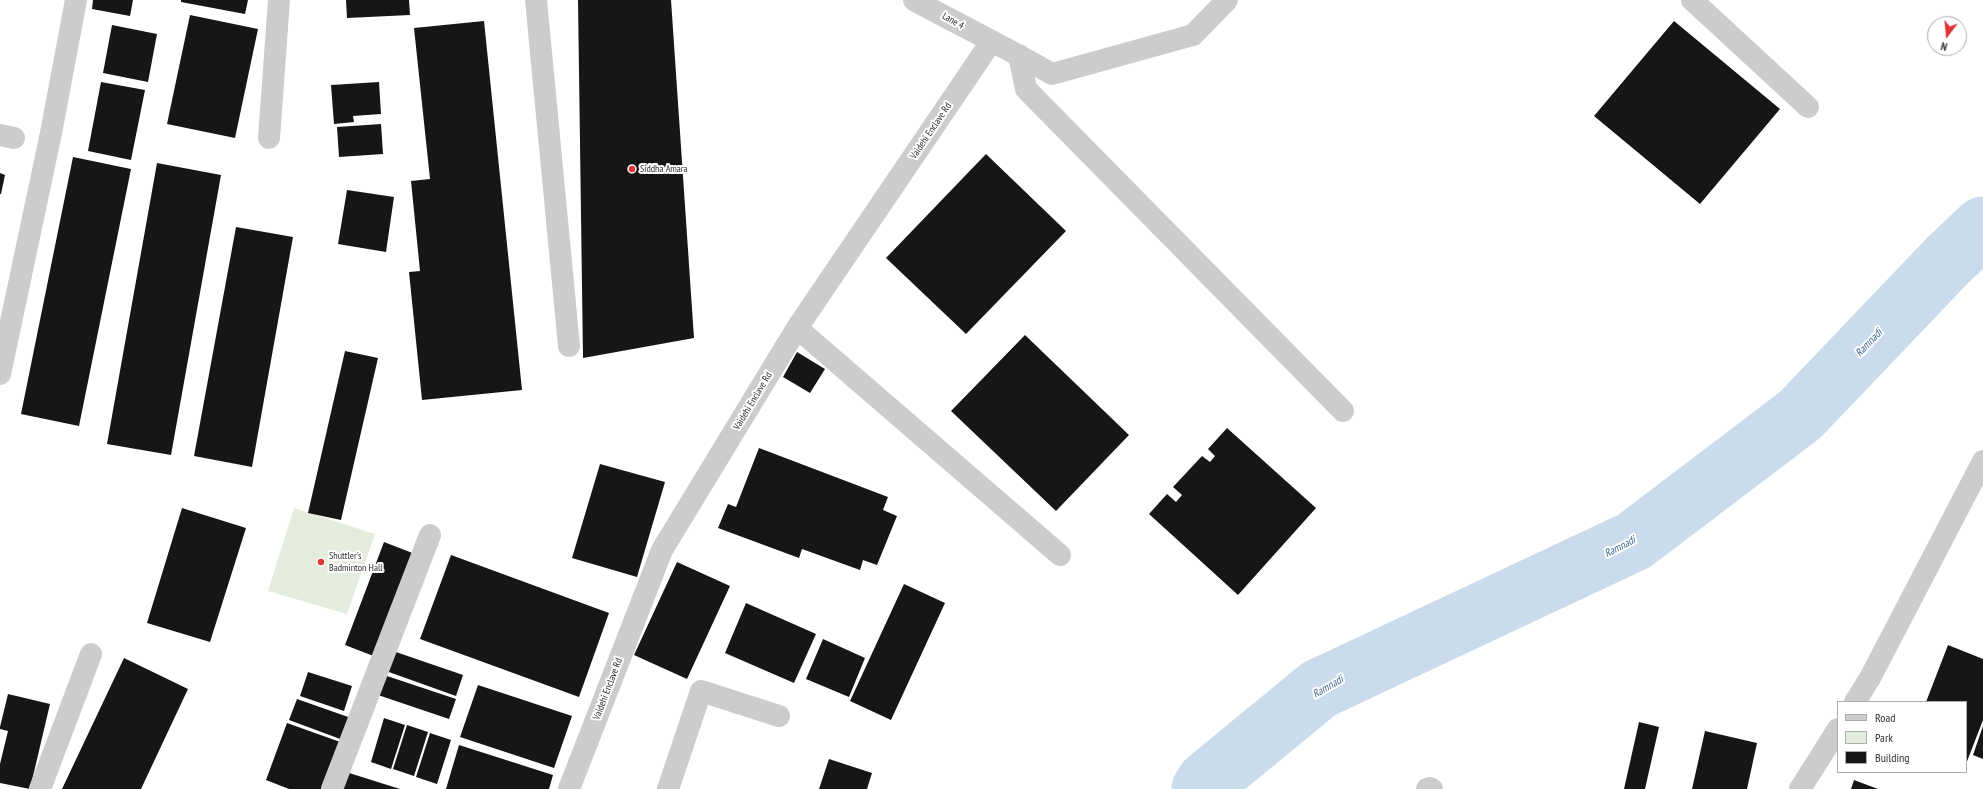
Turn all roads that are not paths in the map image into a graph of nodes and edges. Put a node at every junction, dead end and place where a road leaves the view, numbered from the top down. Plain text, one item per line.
1 (76, 0) edge
2 (279, 0) edge
3 (536, 0) edge
4 (914, 0) edge
5 (1227, 0) edge
6 (1692, 0) edge
7 (992, 42) junction
8 (1019, 55) junction
9 (1808, 107) dead end
10 (269, 138) dead end
11 (797, 328) junction
12 (568, 346) dead end
13 (0, 374) edge
14 (1343, 411) dead end
15 (1983, 460) edge
16 (430, 536) dead end
17 (1060, 555) dead end
18 (91, 654) dead end
19 (1856, 701) edge
20 (779, 716) dead end
21 (1837, 731) edge
22 (40, 789) edge
23 (332, 789) edge
24 (569, 789) edge
25 (668, 789) edge
26 (1427, 789) edge
27 (1432, 789) edge
28 (1800, 789) edge

1 - 13 street
2 - 10 street
3 - 12 street
4 - 7 street, Lane 4
5 - 8 street, Lane 4
6 - 9 street
7 - 8 street, Lane 4
7 - 11 street, Vaidehi Enclave Rd
8 - 14 street
11 - 17 street
11 - 24 street, Vaidehi Enclave Rd
15 - 19 street
16 - 23 street
18 - 22 street
20 - 25 street
21 - 28 street
26 - 27 street

